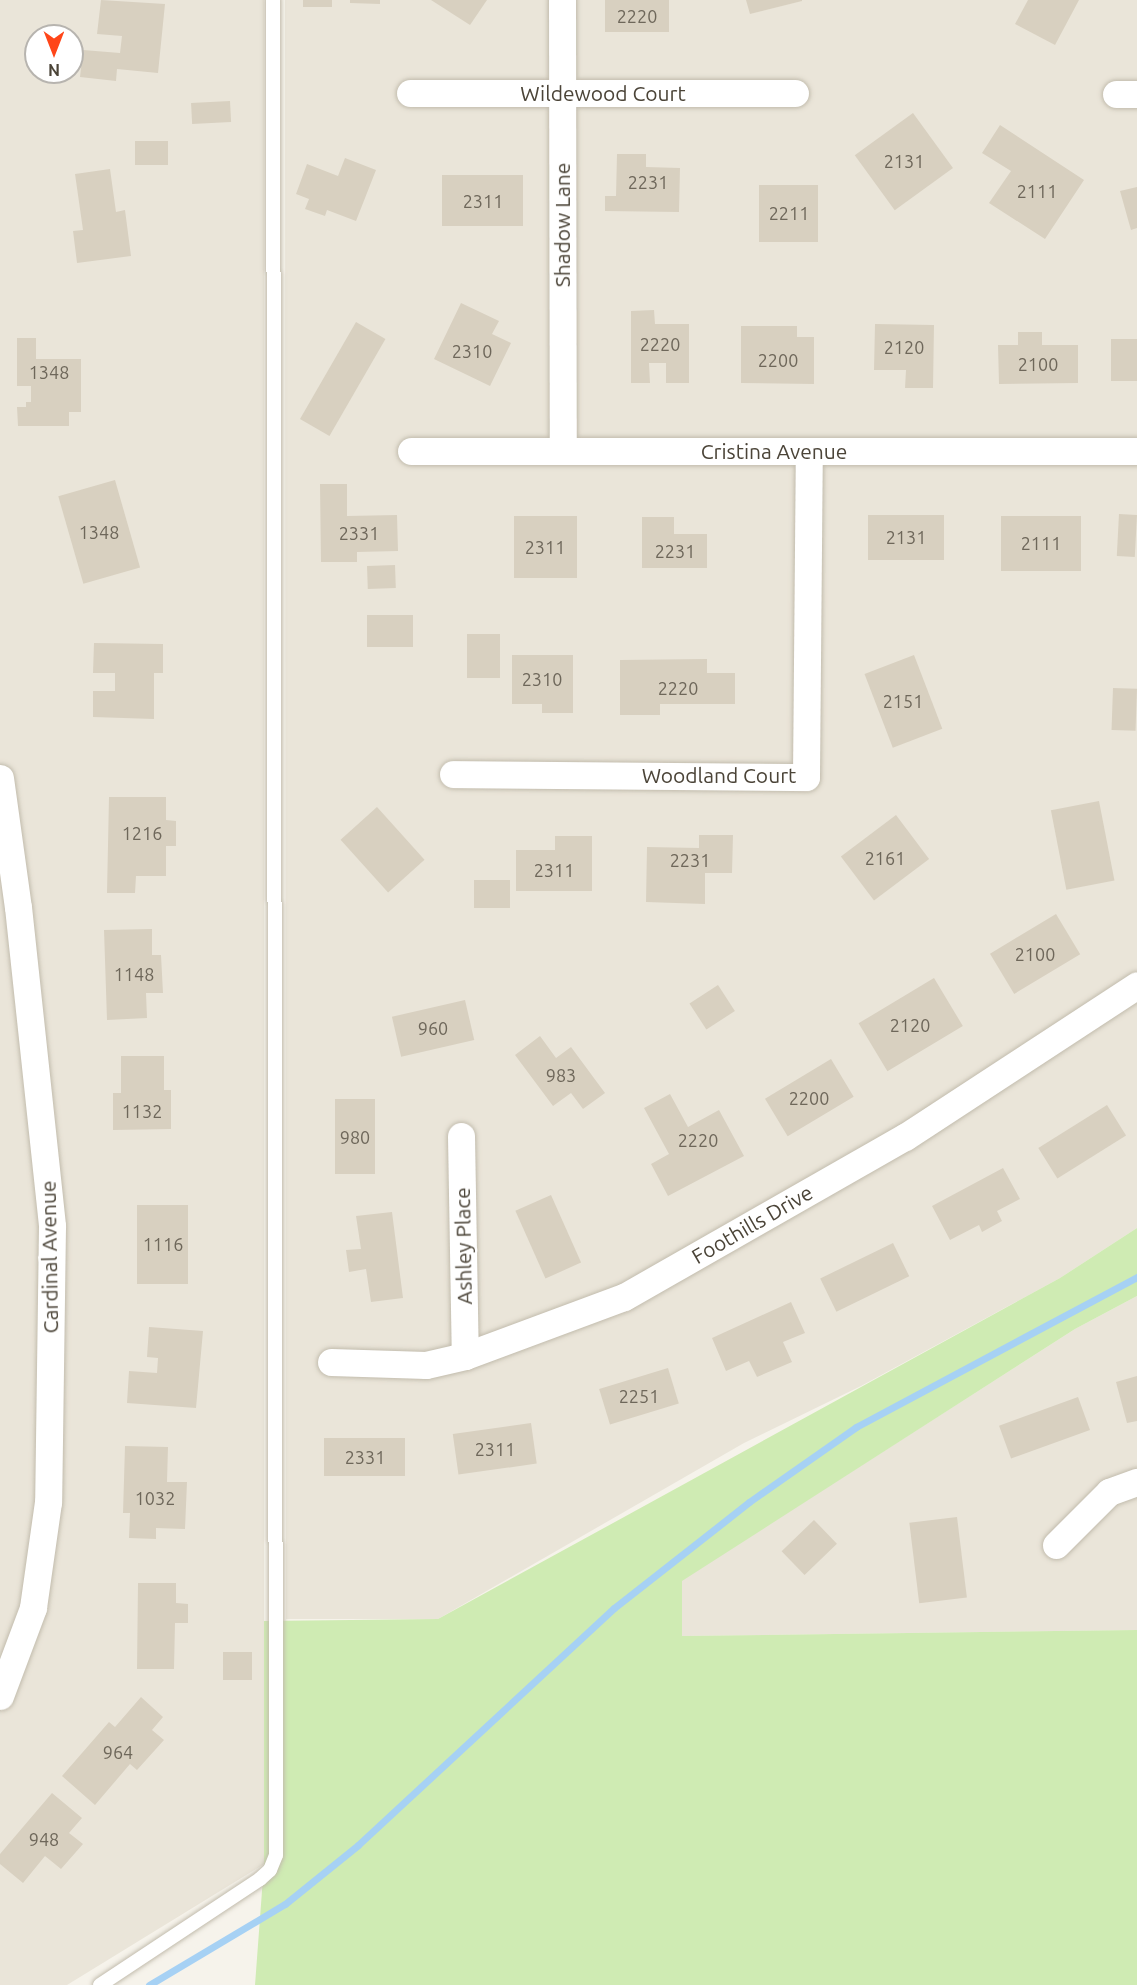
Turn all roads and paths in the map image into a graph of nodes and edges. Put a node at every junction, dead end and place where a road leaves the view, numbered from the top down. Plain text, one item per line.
1 (273, 0) edge
2 (562, 0) edge
3 (410, 93) dead end
4 (562, 93) junction
5 (795, 93) dead end
6 (411, 451) dead end
7 (563, 451) junction
8 (809, 451) junction
9 (1137, 451) edge
10 (453, 774) dead end
11 (0, 778) edge
12 (9, 909) edge
13 (1137, 986) edge
14 (461, 1136) dead end
15 (465, 1356) junction
16 (331, 1362) dead end
17 (1137, 1482) edge
18 (1056, 1545) dead end
19 (0, 1696) edge
20 (100, 1985) edge

1 - 20 lane
2 - 4 street, Shadow Lane
3 - 4 street, Wildewood Court
4 - 5 street, Wildewood Court
4 - 7 street, Shadow Lane
6 - 7 street, Cristina Avenue
7 - 8 street, Cristina Avenue
8 - 9 street, Cristina Avenue
8 - 10 street, Woodland Court
11 - 12 street, Cardinal Avenue
12 - 19 street, Cardinal Avenue
13 - 15 street, Foothills Drive
14 - 15 street, Ashley Place
15 - 16 street, Foothills Drive
17 - 18 street

